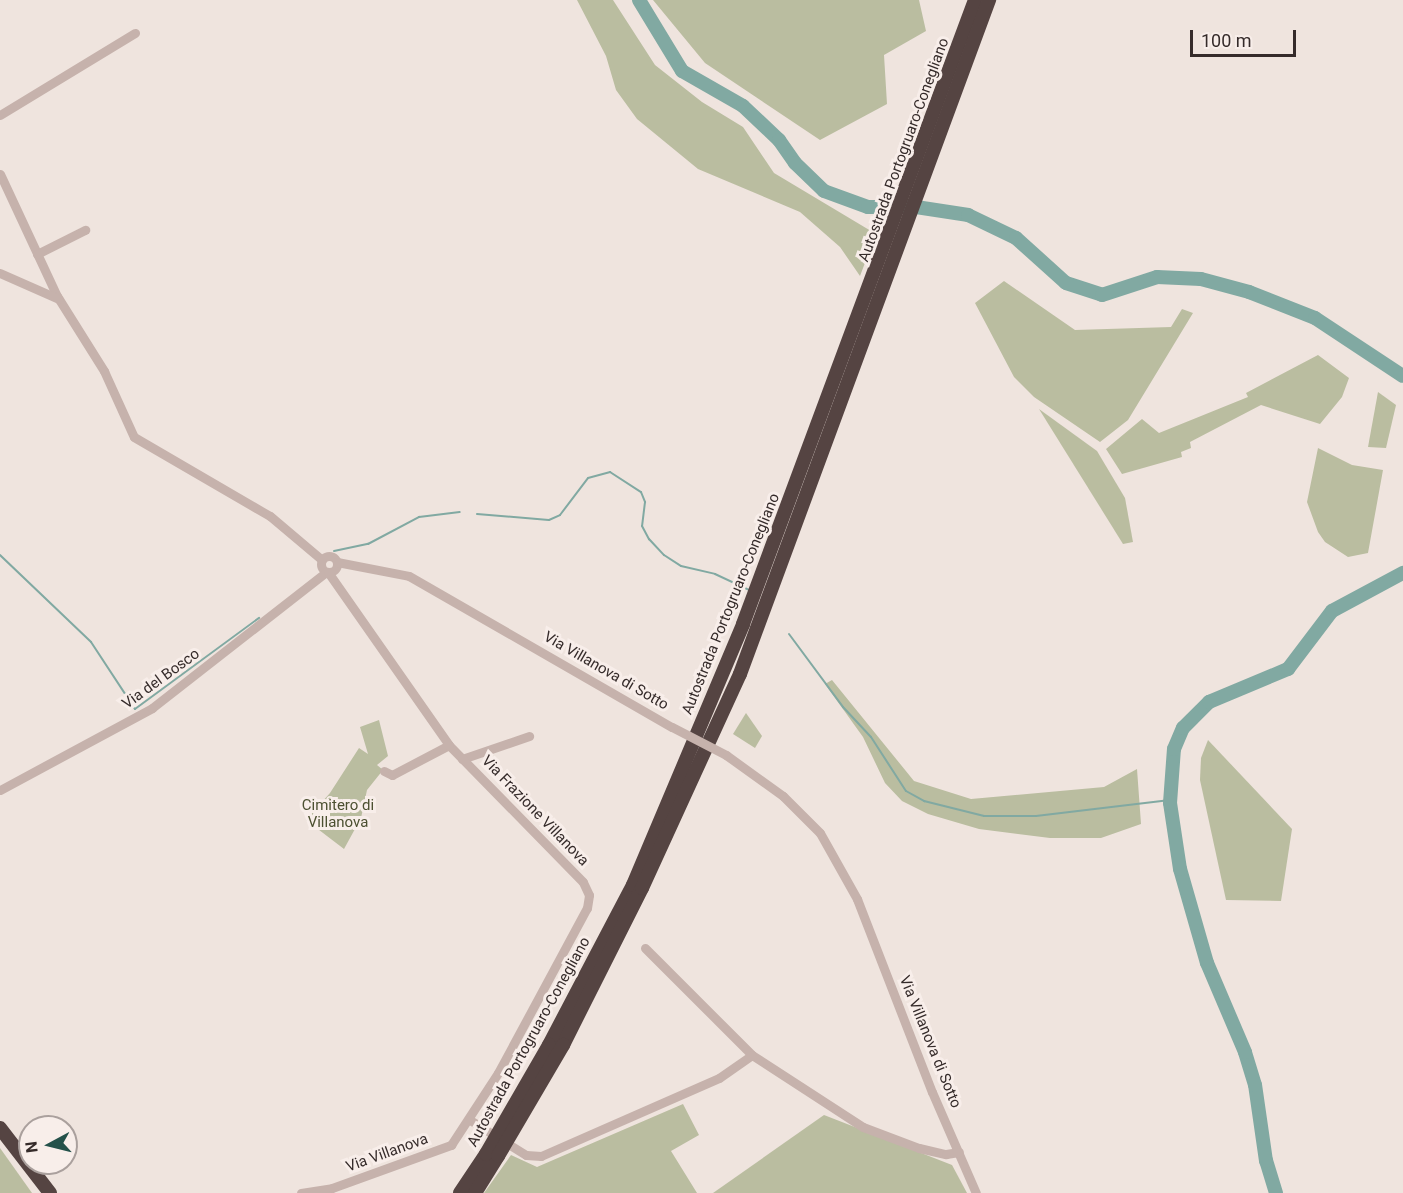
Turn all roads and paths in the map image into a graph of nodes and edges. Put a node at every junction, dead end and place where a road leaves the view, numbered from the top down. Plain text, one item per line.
1 (975, 0) edge
2 (989, 0) edge
3 (135, 33) dead end
4 (0, 115) edge
5 (0, 174) edge
6 (85, 230) dead end
7 (37, 254) junction
8 (0, 273) edge
9 (59, 299) junction
10 (866, 317) junction
11 (322, 560) junction
12 (337, 562) junction
13 (327, 572) junction
14 (529, 736) dead end
15 (449, 745) junction
16 (462, 759) junction
17 (384, 771) dead end
18 (0, 790) edge
19 (645, 948) dead end
20 (752, 1055) junction
21 (470, 1120) junction
22 (0, 1128) edge
23 (959, 1152) junction
24 (476, 1187) edge
25 (50, 1192) edge
26 (301, 1193) edge
27 (459, 1193) edge
28 (976, 1193) edge

1 - 10 highway, Autostrada Portogruaro-Conegliano
2 - 10 highway, Autostrada Portogruaro-Conegliano
3 - 4 street
5 - 7 street
6 - 7 street
7 - 9 street
8 - 9 street
9 - 11 street
10 - 24 highway, Autostrada Portogruaro-Conegliano, bridge
11 - 12 street
11 - 13 street
12 - 13 street
12 - 23 street, Via Villanova di Sotto, bridge
13 - 15 street, Via Frazione Villanova
13 - 18 street, Via del Bosco
14 - 16 street
15 - 16 street, Via Frazione Villanova
15 - 17 street
16 - 21 street, Via Frazione Villanova
19 - 20 street
20 - 21 street
20 - 23 street
21 - 26 street, Via Villanova
22 - 25 highway
23 - 28 street, Via Villanova di Sotto
24 - 27 highway, Autostrada Portogruaro-Conegliano

